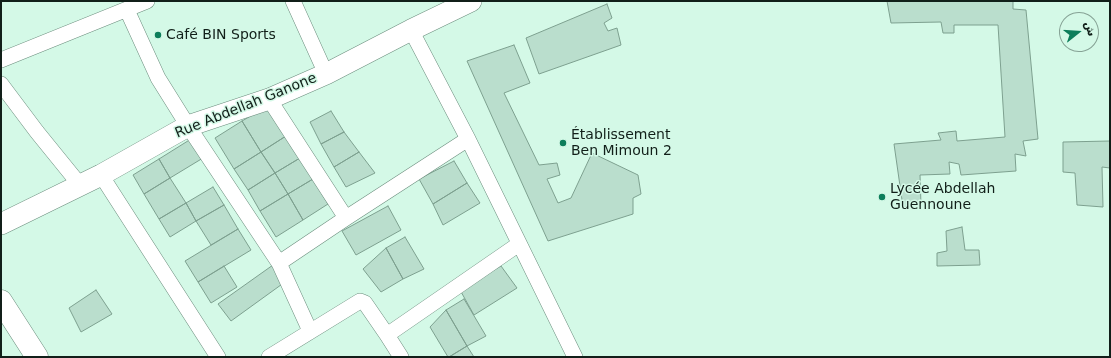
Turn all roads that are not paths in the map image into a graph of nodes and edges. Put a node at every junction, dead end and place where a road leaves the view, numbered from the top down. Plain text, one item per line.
1 (147, 1) edge
2 (293, 1) edge
3 (471, 1) edge
4 (127, 10) junction
5 (412, 30) junction
6 (1, 60) edge
7 (326, 74) junction
8 (1, 84) edge
9 (269, 99) junction
10 (188, 126) junction
11 (468, 139) junction
12 (101, 175) junction
13 (80, 185) junction
14 (346, 218) junction
15 (1, 224) edge
16 (519, 244) junction
17 (279, 264) junction
18 (1, 301) edge
19 (310, 331) junction
20 (387, 335) junction
21 (36, 357) edge
22 (218, 357) edge
23 (269, 357) edge
24 (401, 357) edge
25 (575, 357) edge

1 - 4 street
2 - 7 street
3 - 5 street, Rue Abdellah Ganone
4 - 6 street
4 - 10 street
5 - 7 street, Rue Abdellah Ganone
5 - 11 street
7 - 9 street, Rue Abdellah Ganone
8 - 13 street
9 - 10 street, Rue Abdellah Ganone
9 - 14 street
10 - 12 street, Rue Abdellah Ganone
10 - 17 street
11 - 14 street
11 - 16 street
12 - 13 street, Rue Abdellah Ganone
12 - 22 street
13 - 15 street, Rue Abdellah Ganone
14 - 17 street
16 - 20 street
16 - 25 street
17 - 19 street
18 - 21 main road
19 - 20 street
19 - 23 street
20 - 24 street

